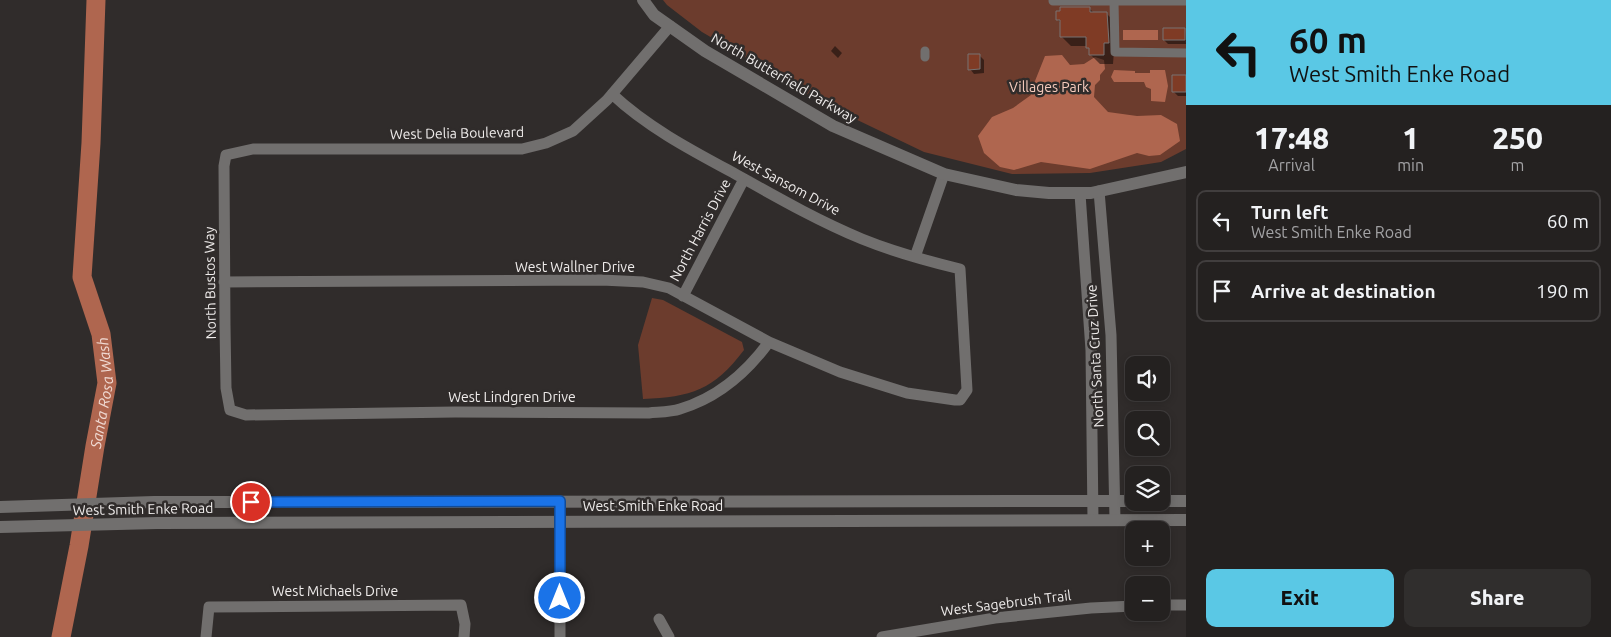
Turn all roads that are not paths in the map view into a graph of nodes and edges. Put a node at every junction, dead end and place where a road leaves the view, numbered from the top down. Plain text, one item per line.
1 (643, 0) edge
2 (1053, 1) dead end
3 (1114, 1) edge
4 (1186, 1) edge
5 (670, 26) junction
6 (1186, 53) edge
7 (612, 94) junction
8 (226, 155) joint
9 (1186, 172) edge
10 (944, 174) junction
11 (744, 179) junction
12 (1099, 191) junction
13 (1080, 194) junction
14 (915, 257) junction
15 (224, 282) junction
16 (683, 296) junction
17 (769, 342) junction
18 (960, 400) joint
19 (230, 410) joint
20 (560, 501) junction
21 (1092, 501) junction
22 (1115, 501) junction
23 (1125, 501) edge
24 (1170, 501) edge
25 (1186, 501) edge
26 (0, 507) edge
27 (1093, 520) junction
28 (1115, 520) junction
29 (1186, 520) edge
30 (560, 521) junction
31 (0, 527) edge
32 (1186, 605) edge
33 (1125, 606) edge
34 (1170, 606) edge
35 (660, 619) dead end
36 (206, 637) edge
37 (464, 637) edge
38 (560, 637) edge
39 (669, 637) edge
40 (882, 637) edge

1 - 5 street, North Butterfield Parkway
2 - 3 street
3 - 4 street
3 - 6 street
5 - 7 street, West Delia Boulevard
5 - 10 street, North Butterfield Parkway
7 - 8 street, West Delia Boulevard
7 - 11 street, West Sansom Drive
8 - 15 street, North Bustos Way
9 - 12 street, North Butterfield Parkway
10 - 13 street, North Butterfield Parkway
10 - 14 street
11 - 14 street, West Sansom Drive
11 - 16 street, North Harris Drive
12 - 13 street, North Butterfield Parkway
12 - 22 street, North Santa Cruz Drive
13 - 21 street, North Santa Cruz Drive
14 - 18 street, West Sansom Drive
15 - 16 street, West Wallner Drive
15 - 19 street, North Bustos Way
16 - 17 street, West Wallner Drive
17 - 18 street, West Wallner Drive
17 - 19 street, West Lindgren Drive
20 - 21 street, West Smith Enke Road
20 - 26 street, West Smith Enke Road
20 - 30 street
21 - 22 street, West Smith Enke Road
21 - 27 street, North Santa Cruz Drive
22 - 23 street, West Smith Enke Road
22 - 28 street, North Santa Cruz Drive
24 - 25 street
27 - 28 street, West Smith Enke Road
27 - 30 street, West Smith Enke Road
28 - 29 street, West Smith Enke Road
30 - 31 street, West Smith Enke Road
30 - 38 street
32 - 34 street
33 - 40 street, West Sagebrush Trail
35 - 39 street
36 - 37 street, West Michaels Drive

